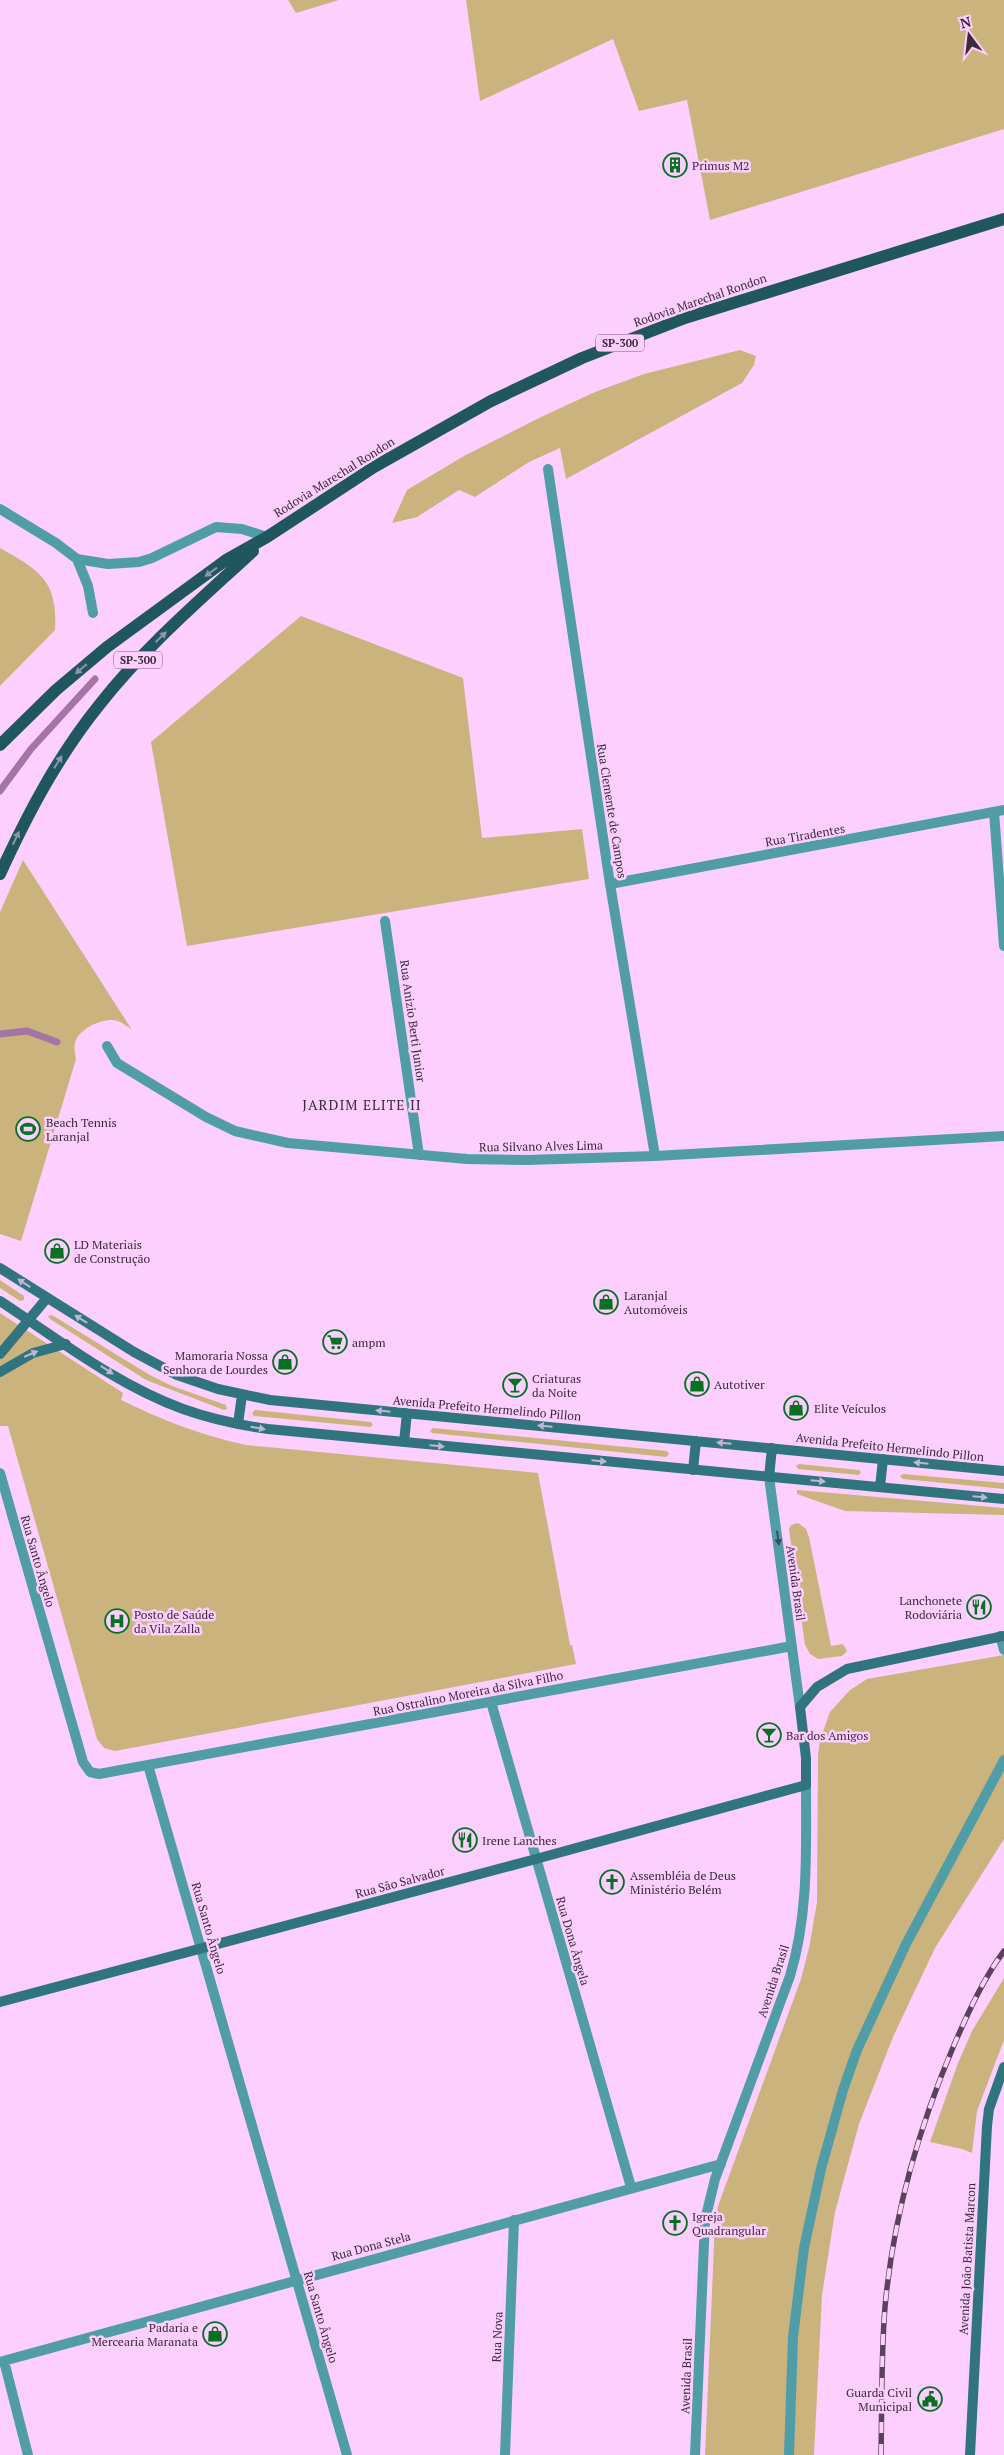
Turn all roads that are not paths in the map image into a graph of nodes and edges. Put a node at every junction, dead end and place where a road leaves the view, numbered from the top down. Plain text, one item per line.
1 (1004, 218) edge
2 (548, 469) dead end
3 (0, 510) edge
4 (267, 537) junction
5 (77, 559) junction
6 (93, 613) dead end
7 (0, 745) edge
8 (999, 811) edge
9 (0, 874) edge
10 (610, 884) junction
11 (385, 921) dead end
12 (1004, 946) edge
13 (107, 1046) dead end
14 (1004, 1136) edge
15 (420, 1155) junction
16 (655, 1156) junction
17 (0, 1268) edge
18 (47, 1298) junction
19 (0, 1301) edge
20 (28, 1319) junction
21 (66, 1344) junction
22 (0, 1354) edge
23 (0, 1372) edge
24 (242, 1395) junction
25 (407, 1413) junction
26 (238, 1424) junction
27 (696, 1441) junction
28 (404, 1442) junction
29 (772, 1448) junction
30 (883, 1459) junction
31 (693, 1470) junction
32 (1004, 1471) edge
33 (0, 1473) edge
34 (769, 1477) junction
35 (880, 1487) junction
36 (1004, 1499) edge
37 (1002, 1636) edge
38 (792, 1646) junction
39 (1004, 1650) edge
40 (491, 1702) junction
41 (800, 1707) junction
42 (1004, 1760) edge
43 (148, 1765) junction
44 (806, 1784) junction
45 (536, 1859) junction
46 (201, 1948) junction
47 (0, 2002) edge
48 (1004, 2067) edge
49 (721, 2164) junction
50 (631, 2187) junction
51 (514, 2220) junction
52 (297, 2279) junction
53 (2, 2361) edge
54 (28, 2455) edge
55 (348, 2455) edge
56 (505, 2455) edge
57 (695, 2455) edge
58 (788, 2455) edge
59 (970, 2455) edge

1 - 4 main road, Rodovia Marechal Rondon / SP-300
2 - 10 street, Rua Clemente de Campos
3 - 5 street
4 - 5 street
4 -> 7 main road, Rodovia Marechal Rondon / SP-300
9 -> 4 main road, Rodovia Marechal Rondon / SP-300
5 - 6 street
8 - 10 street, Rua Tiradentes
8 - 12 street
10 - 16 street, Rua Clemente de Campos
11 - 15 street, Rua Anizio Berti Junior
13 - 15 street, Rua Silvano Alves Lima
14 - 16 street, Rua Silvano Alves Lima
15 - 16 street, Rua Silvano Alves Lima
18 -> 17 main road, Avenida Prefeito Hermelindo Pillon
18 - 20 main road
24 -> 18 main road, Avenida Prefeito Hermelindo Pillon
19 - 20 main road
20 - 21 main road
20 - 22 main road
23 -> 21 main road
21 -> 26 main road
25 -> 24 main road, Avenida Prefeito Hermelindo Pillon
24 - 26 main road
27 -> 25 main road, Avenida Prefeito Hermelindo Pillon
25 - 28 main road
26 -> 28 main road
29 -> 27 main road, Avenida Prefeito Hermelindo Pillon
27 - 31 main road
28 -> 31 main road
29 - 30 main road, Avenida Prefeito Hermelindo Pillon
29 - 34 main road
32 -> 30 main road, Avenida Prefeito Hermelindo Pillon
30 - 35 main road
31 - 34 main road
33 - 43 street, Rua Santo Ângelo
34 -> 35 main road
34 -> 38 street, Avenida Brasil
35 -> 36 main road
37 - 39 street
37 - 41 main road
38 - 40 street, Rua Ostralino Moreira da Silva Filho
38 - 41 street, Avenida Brasil
40 - 43 street, Rua Ostralino Moreira da Silva Filho
40 - 45 street, Rua Dona Ângela
41 - 44 main road, Avenida Brasil
42 - 58 street
43 - 46 street, Rua Santo Ângelo
44 - 45 main road, Rua São Salvador
44 - 49 street, Avenida Brasil
45 - 46 main road, Rua São Salvador
45 - 50 street, Rua Dona Ângela
46 - 47 main road, Rua São Salvador
46 - 52 street, Rua Santo Ângelo
48 - 59 main road, Avenida João Batista Marcon
49 - 50 street, Rua Dona Stela
49 - 57 street, Avenida Brasil
50 - 51 street, Rua Dona Stela
51 - 52 street, Rua Dona Stela
51 - 56 street, Rua Nova
52 - 53 street, Rua Dona Stela
52 - 55 street, Rua Santo Ângelo
53 - 54 street

